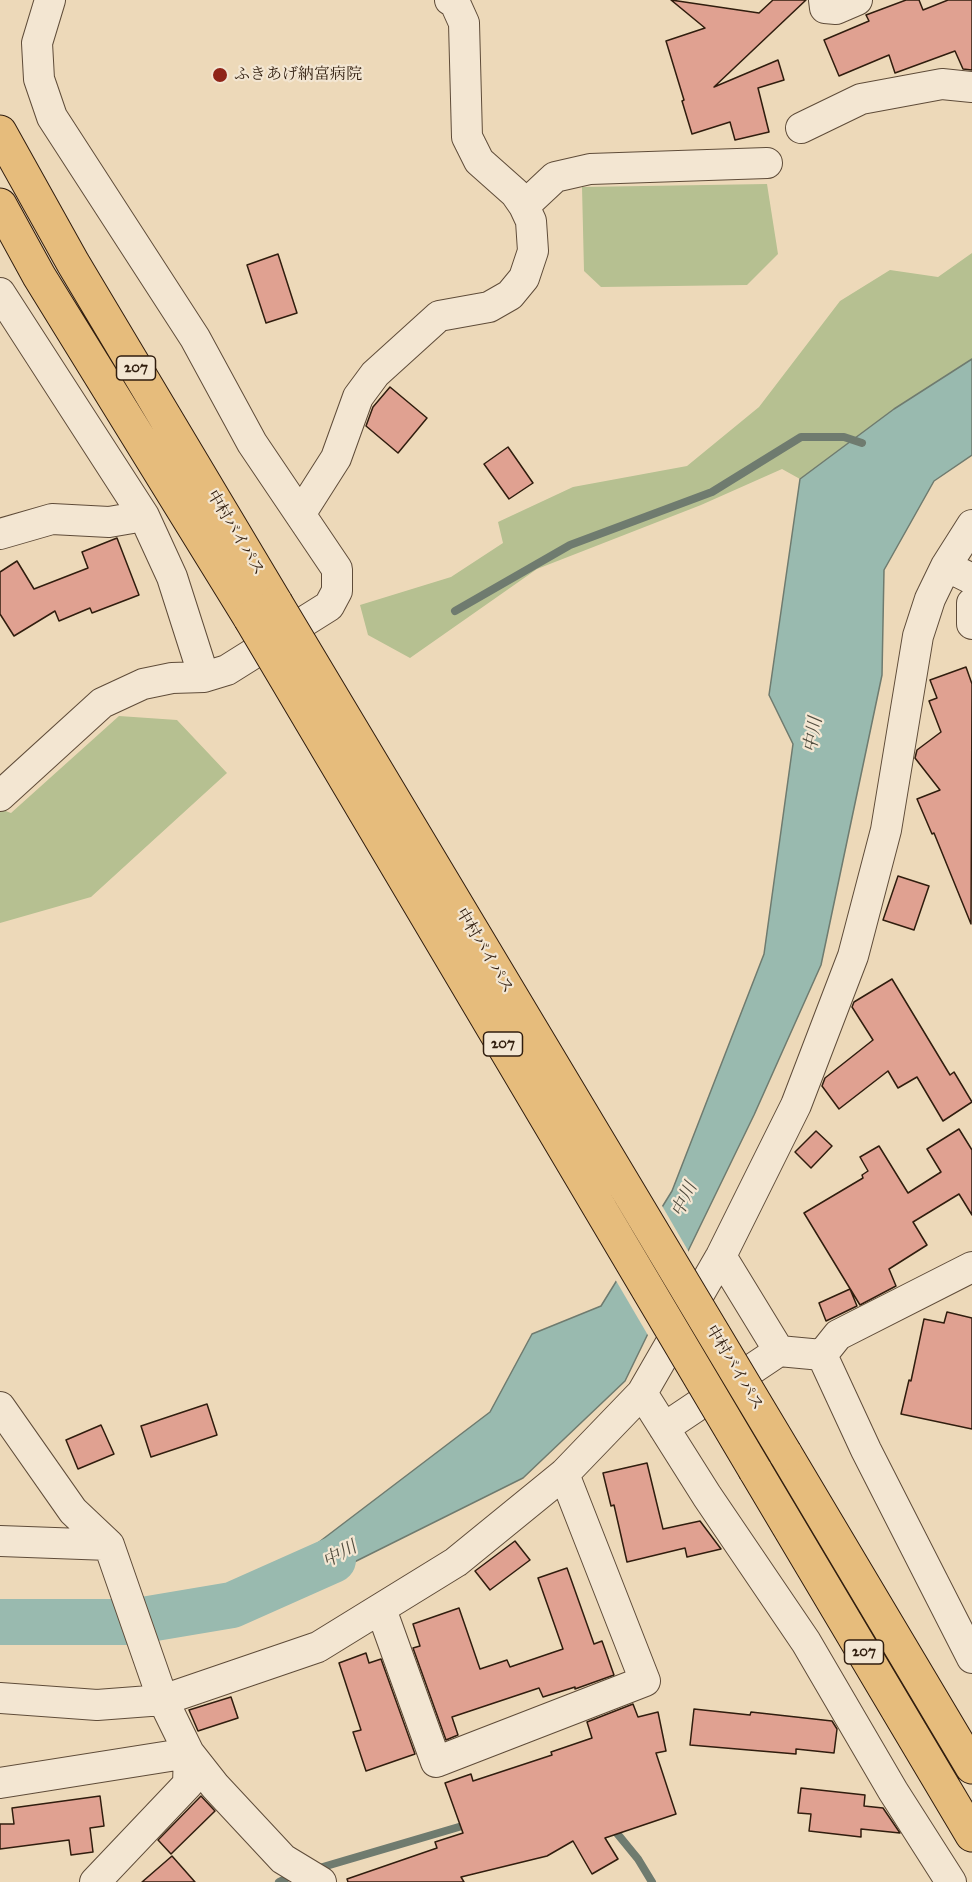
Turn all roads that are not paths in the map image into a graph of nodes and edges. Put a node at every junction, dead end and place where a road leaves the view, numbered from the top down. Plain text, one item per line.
1 (50, 0) edge
2 (450, 0) edge
3 (824, 0) edge
4 (857, 0) edge
5 (972, 87) edge
6 (801, 128) dead end
7 (0, 132) edge
8 (767, 163) dead end
9 (0, 205) edge
10 (524, 206) junction
11 (0, 293) edge
12 (301, 513) junction
13 (144, 516) junction
14 (972, 525) edge
15 (0, 534) edge
16 (959, 573) edge
17 (972, 603) edge
18 (263, 610) junction
19 (972, 624) edge
20 (204, 677) junction
21 (0, 796) edge
22 (721, 1256) junction
23 (972, 1267) edge
24 (778, 1351) junction
25 (822, 1354) junction
26 (642, 1393) junction
27 (0, 1407) edge
28 (664, 1428) junction
29 (564, 1474) junction
30 (0, 1541) edge
31 (109, 1545) junction
32 (381, 1609) junction
33 (972, 1658) edge
34 (0, 1698) edge
35 (163, 1700) junction
36 (189, 1753) junction
37 (972, 1767) edge
38 (0, 1783) edge
39 (972, 1835) edge
40 (95, 1882) edge
41 (321, 1882) edge
42 (951, 1882) edge

1 - 12 street
2 - 10 street
3 - 4 street
5 - 6 street
7 - 18 highway, 中村バイパス / 207
8 - 10 street
9 - 18 highway, 中村バイパス / 207
10 - 12 street
11 - 13 street
12 - 20 street
13 - 15 street
13 - 20 street
14 - 16 street
16 - 22 street
17 - 19 street
18 - 37 highway, 中村バイパス / 207, bridge
18 - 39 highway, 中村バイパス / 207, bridge
20 - 21 street
22 - 24 street
22 - 26 street
23 - 25 street
24 - 25 street
24 - 28 street
25 - 33 street
26 - 28 street
26 - 29 street
27 - 31 street
28 - 42 street
29 - 32 street
29 - 32 street
30 - 31 street
31 - 35 street
32 - 35 street
34 - 35 street
35 - 36 street
36 - 38 street
36 - 40 street
36 - 41 street

